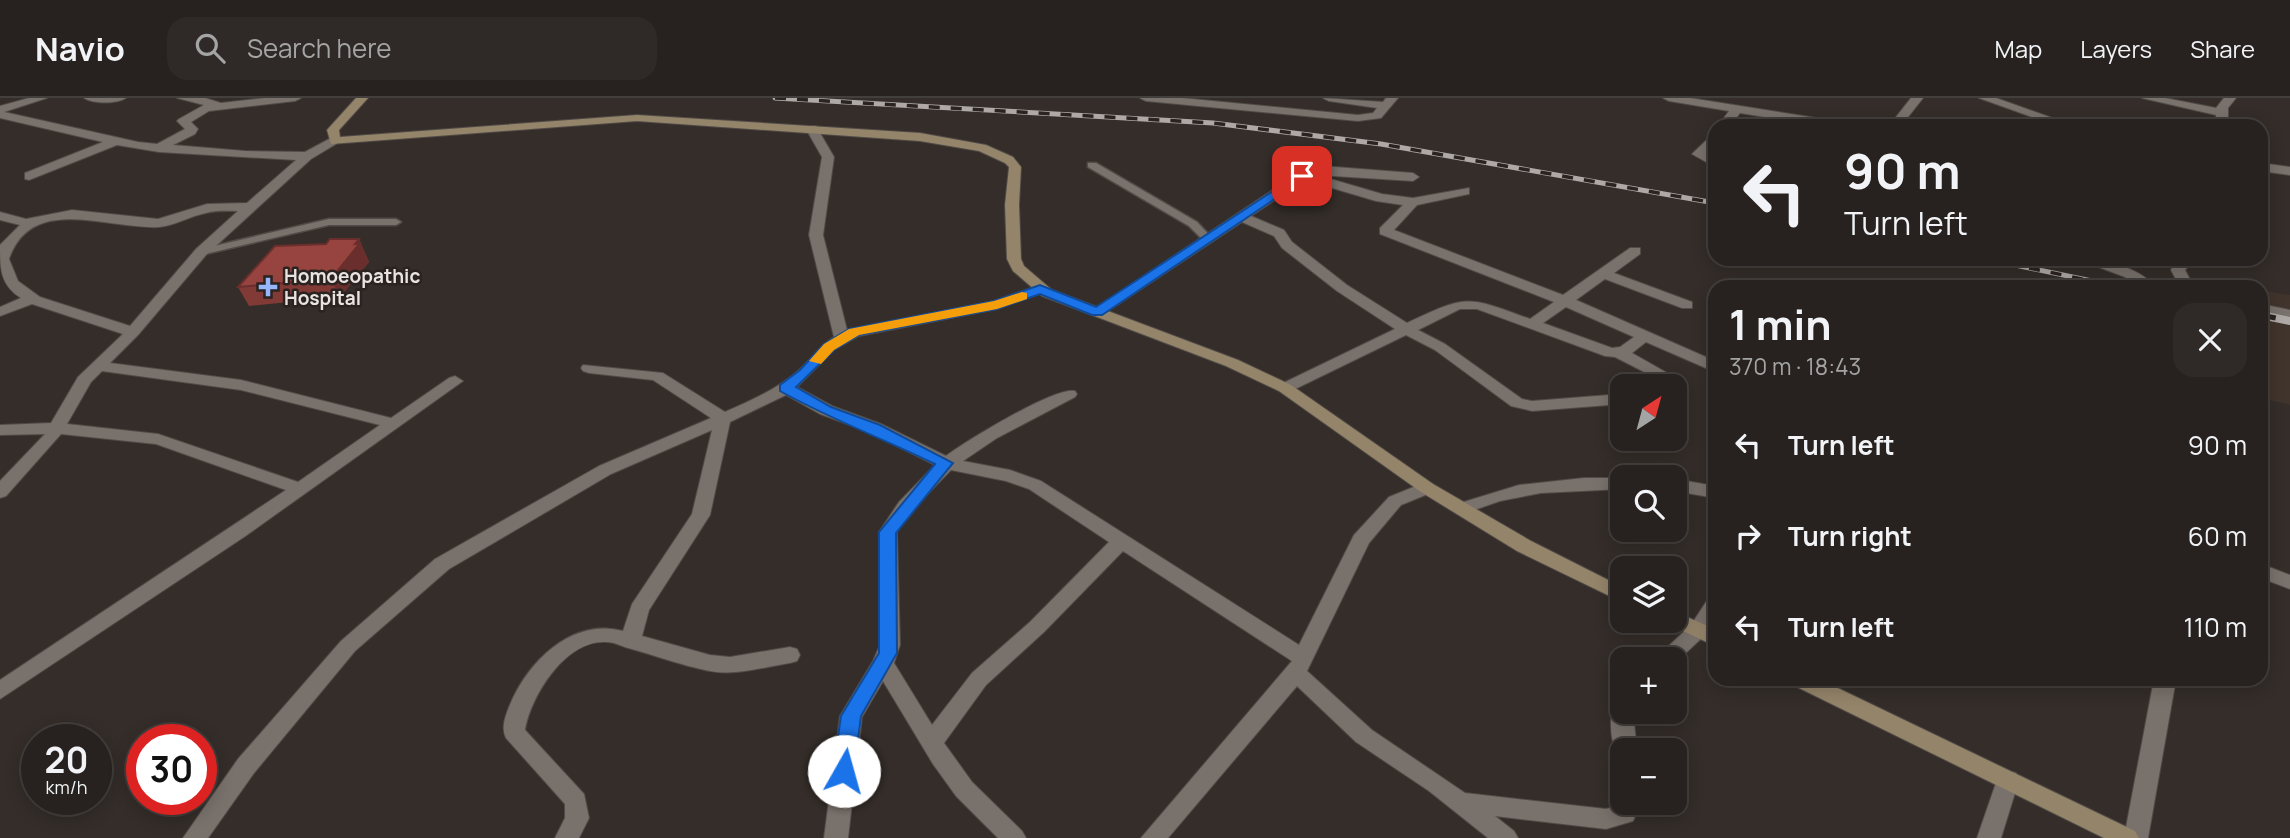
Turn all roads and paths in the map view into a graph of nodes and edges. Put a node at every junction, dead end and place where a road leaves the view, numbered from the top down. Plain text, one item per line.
1 (41, 98) edge
2 (90, 98) edge
3 (120, 98) edge
4 (183, 98) edge
5 (295, 98) edge
6 (362, 98) edge
7 (1146, 98) edge
8 (1329, 98) edge
9 (1669, 98) edge
10 (1917, 98) edge
11 (1985, 98) edge
12 (2148, 98) edge
13 (2230, 98) edge
14 (1390, 102) edge
15 (206, 108) junction
16 (1737, 109) junction
17 (0, 110) edge
18 (2222, 113) junction
19 (0, 116) edge
20 (1729, 119) edge
21 (1799, 119) edge
22 (1900, 119) edge
23 (2049, 119) edge
24 (2222, 119) edge
25 (811, 129) junction
26 (335, 141) junction
27 (113, 142) junction
28 (1708, 144) edge
29 (159, 148) junction
30 (307, 156) junction
31 (1708, 160) edge
32 (1092, 165) dead end
33 (2268, 168) edge
34 (2290, 171) edge
35 (29, 176) dead end
36 (1302, 176) junction
37 (1413, 177) dead end
38 (1464, 191) dead end
39 (1413, 202) junction
40 (253, 207) junction
41 (0, 216) edge
42 (1242, 217) junction
43 (396, 222) dead end
44 (26, 223) junction
45 (1209, 240) junction
46 (1635, 251) dead end
47 (201, 252) junction
48 (2105, 266) edge
49 (1604, 274) junction
50 (2139, 280) edge
51 (1040, 289) junction
52 (33, 299) junction
53 (1565, 301) junction
54 (1687, 305) dead end
55 (2268, 309) edge
56 (0, 312) edge
57 (1097, 313) junction
58 (2290, 314) edge
59 (1534, 323) junction
60 (1406, 330) junction
61 (133, 332) junction
62 (1645, 336) junction
63 (842, 338) junction
64 (1619, 353) junction
65 (1708, 362) edge
66 (99, 366) junction
67 (589, 368) dead end
68 (1663, 374) edge
69 (455, 381) dead end
70 (786, 388) junction
71 (1285, 388) junction
72 (1069, 394) dead end
73 (1610, 400) edge
74 (723, 418) junction
75 (395, 424) junction
76 (56, 428) junction
77 (0, 430) edge
78 (945, 463) junction
79 (1610, 483) edge
80 (1687, 487) edge
81 (1427, 488) junction
82 (300, 489) junction
83 (1708, 491) edge
84 (0, 492) edge
85 (1463, 508) junction
86 (1122, 540) junction
87 (2268, 574) edge
88 (2290, 582) edge
89 (1610, 589) edge
90 (1687, 625) edge
91 (1707, 634) edge
92 (630, 641) junction
93 (1686, 647) edge
94 (790, 655) dead end
95 (883, 663) junction
96 (1300, 665) junction
97 (1814, 686) edge
98 (2164, 686) edge
99 (0, 691) edge
100 (932, 742) junction
101 (2008, 780) junction
102 (1461, 802) junction
103 (1622, 815) edge
104 (195, 838) edge
105 (567, 838) edge
106 (836, 838) edge
107 (1014, 838) edge
108 (1153, 838) edge
109 (1506, 838) edge
110 (1989, 838) edge
111 (2127, 838) edge
112 (2136, 838) edge

1 - 17 street
2 - 3 street
4 - 15 street
5 - 15 street
6 - 26 street
7 - 14 street
8 - 14 street
9 - 16 street
10 - 22 street
11 - 23 street
12 - 18 street
13 - 18 street
15 - 29 street
16 - 20 street
16 - 21 street
18 - 24 street
19 - 27 street
25 - 26 street
25 - 51 street
25 - 63 street
26 - 30 street
27 - 29 street
27 - 35 street
28 - 31 street
29 - 30 street
30 - 40 street
32 - 45 lane
33 - 34 street
36 - 37 street
36 - 39 street
36 - 42 street
38 - 39 street
39 - 53 street
40 - 44 street
40 - 47 street
41 - 44 street
42 - 45 street
42 - 60 street
43 - 47 lane
44 - 52 street
45 - 57 street
46 - 49 street
47 - 61 street
48 - 50 street
49 - 53 street
49 - 54 street
51 - 57 street
51 - 63 street
52 - 56 street
52 - 61 street
53 - 59 street
53 - 62 street
55 - 58 street
57 - 71 street
59 - 60 street
59 - 64 street
60 - 71 street
60 - 73 street
61 - 66 street
62 - 64 street
62 - 65 street
63 - 70 street
64 - 68 street
66 - 75 street
66 - 76 street
67 - 74 street
69 - 75 street
70 - 74 street
70 - 78 street
71 - 81 street
72 - 78 street
74 - 92 street
74 - 104 street
75 - 82 street
76 - 77 street
76 - 82 street
76 - 84 street
78 - 86 street
78 - 95 street
79 - 85 street
80 - 83 street
81 - 85 street
81 - 96 street
82 - 99 street
85 - 89 street
86 - 96 street
86 - 100 street
87 - 88 street
90 - 91 street
91 - 93 street
92 - 94 street
92 - 105 street
95 - 100 street
95 - 106 street
96 - 102 street
96 - 108 street
97 - 101 street
98 - 112 street
100 - 107 street
101 - 110 street
101 - 111 street
102 - 103 street
102 - 109 street

